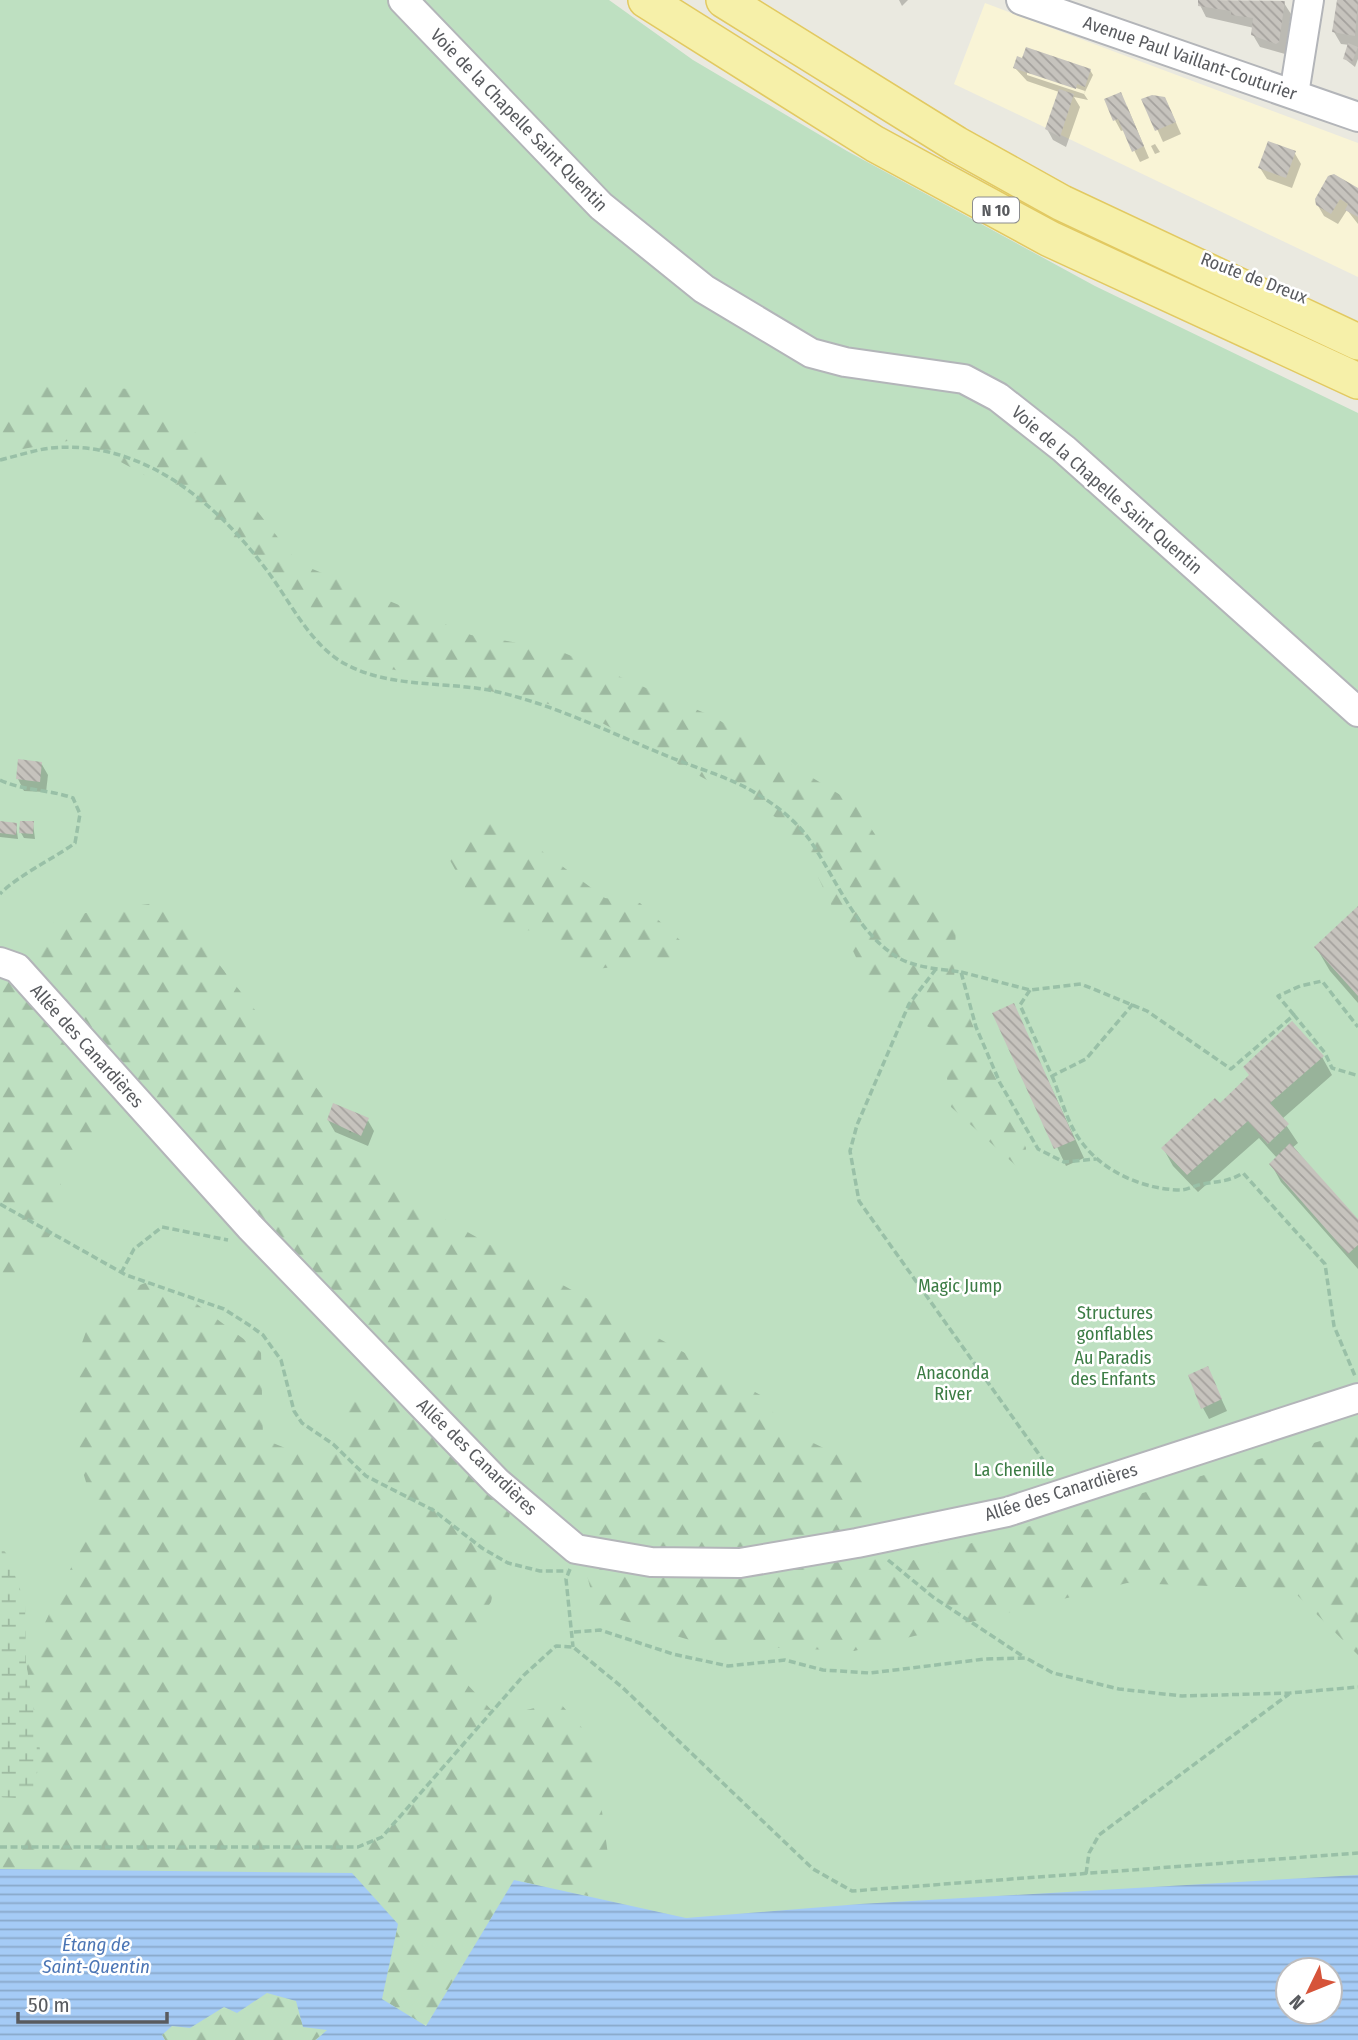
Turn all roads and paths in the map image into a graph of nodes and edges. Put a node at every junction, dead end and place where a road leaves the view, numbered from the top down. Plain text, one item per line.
1 (403, 0) edge
2 (646, 0) edge
3 (724, 0) edge
4 (1021, 0) edge
5 (1309, 0) edge
6 (1294, 94) junction
7 (1358, 117) edge
8 (1147, 243) junction
9 (1358, 319) edge
10 (1358, 342) edge
11 (1358, 381) edge
12 (0, 460) edge
13 (1358, 712) edge
14 (0, 780) edge
15 (0, 894) edge
16 (0, 962) edge
17 (936, 968) junction
18 (961, 972) junction
19 (1030, 990) junction
20 (1133, 1004) junction
21 (1294, 1015) junction
22 (1358, 1027) edge
23 (1356, 1075) dead end
24 (1052, 1076) junction
25 (1096, 1159) junction
26 (0, 1204) edge
27 (250, 1227) junction
28 (121, 1273) junction
29 (1357, 1384) edge
30 (1358, 1398) edge
31 (1066, 1493) junction
32 (857, 1543) junction
33 (572, 1560) junction
34 (574, 1632) junction
35 (573, 1647) junction
36 (1026, 1658) junction
37 (1358, 1687) edge
38 (1290, 1693) junction
39 (0, 1847) edge
40 (1358, 1853) edge
41 (1086, 1874) junction

1 - 13 street, Voie de la Chapelle Saint Quentin
2 - 11 main road, N 10
3 - 8 main road, N 10
4 - 6 street, Avenue Paul Vaillant-Couturier
5 - 6 street
6 - 7 street, Avenue Paul Vaillant-Couturier
8 - 9 main road, Route de Dreux
8 - 10 main road, N 10
12 - 17 path
14 - 15 path
16 - 27 street, Allée des Canardières
17 - 18 path
17 - 31 path
18 - 19 path
18 - 25 path
19 - 20 path
19 - 24 path
20 - 21 path
20 - 24 path
21 - 22 path
21 - 23 path
24 - 25 path
25 - 29 path
26 - 28 path
27 - 28 path
27 - 33 street, Allée des Canardières
28 - 33 path
30 - 31 street, Allée des Canardières
31 - 32 street, Allée des Canardières
32 - 33 street, Allée des Canardières
32 - 36 path
33 - 34 path
34 - 35 path
34 - 36 path
35 - 39 path
35 - 41 path
36 - 38 path
37 - 38 path
38 - 41 path
40 - 41 path

